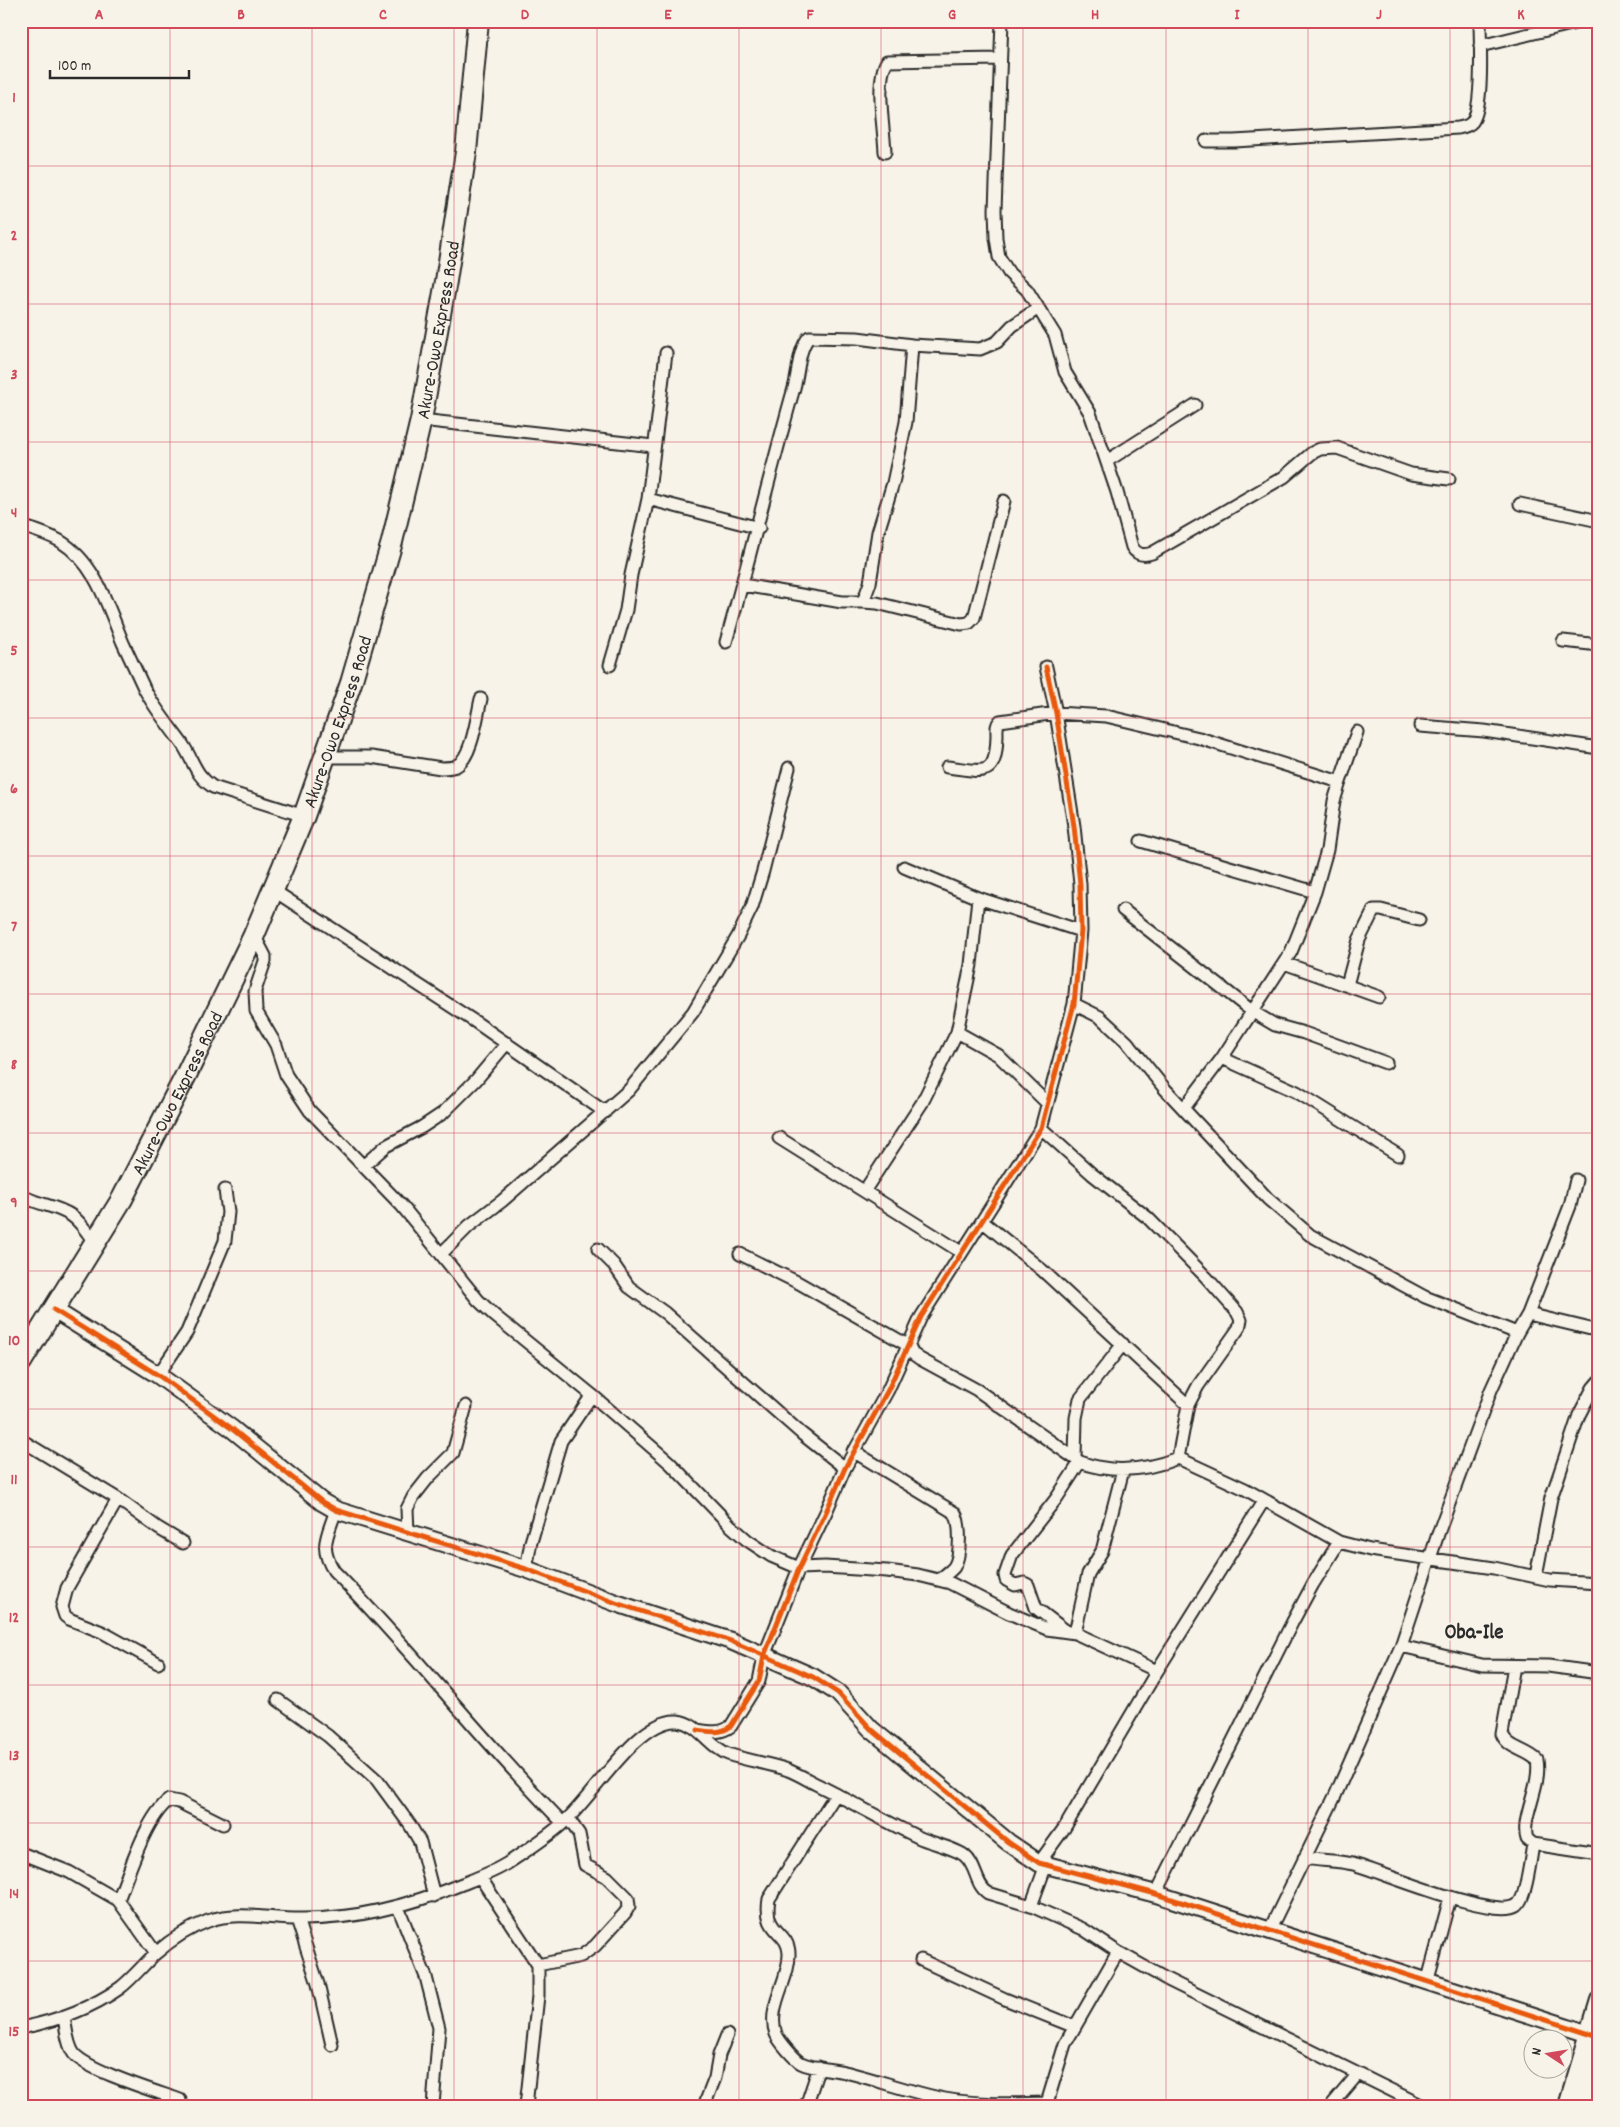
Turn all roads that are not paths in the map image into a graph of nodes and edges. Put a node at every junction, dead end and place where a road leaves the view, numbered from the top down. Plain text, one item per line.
1 (478, 21) edge
2 (1002, 21) edge
3 (1480, 21) edge
4 (1584, 21) edge
5 (1480, 46) junction
6 (999, 60) junction
7 (1206, 141) dead end
8 (885, 152) dead end
9 (1037, 308) junction
10 (912, 345) junction
11 (666, 353) dead end
12 (1195, 405) dead end
13 (421, 420) junction
14 (653, 446) junction
15 (1107, 461) junction
16 (1449, 479) dead end
17 (648, 499) junction
18 (1004, 501) dead end
19 (1520, 504) dead end
20 (1599, 521) edge
21 (21, 526) edge
22 (758, 528) junction
23 (742, 585) junction
24 (863, 602) junction
25 (1563, 641) dead end
26 (726, 642) dead end
27 (1599, 645) edge
28 (610, 665) dead end
29 (1046, 667) dead end
30 (481, 699) dead end
31 (1056, 714) junction
32 (1420, 726) dead end
33 (1357, 732) dead end
34 (1599, 748) edge
35 (325, 757) junction
36 (947, 767) dead end
37 (789, 768) dead end
38 (1340, 782) junction
39 (304, 816) junction
40 (1142, 842) dead end
41 (904, 867) dead end
42 (273, 890) junction
43 (1314, 892) junction
44 (978, 898) junction
45 (1123, 910) dead end
46 (1419, 920) dead end
47 (1081, 931) junction
48 (254, 935) junction
49 (1284, 963) junction
50 (1347, 985) junction
51 (1379, 998) dead end
52 (1074, 1004) junction
53 (1253, 1012) junction
54 (957, 1032) junction
55 (506, 1043) junction
56 (1222, 1058) junction
57 (1386, 1063) dead end
58 (1047, 1102) junction
59 (1184, 1108) junction
60 (605, 1112) junction
61 (1041, 1128) junction
62 (779, 1138) dead end
63 (1398, 1155) dead end
64 (363, 1166) junction
65 (1576, 1180) dead end
66 (225, 1190) dead end
67 (865, 1190) junction
68 (21, 1195) edge
69 (982, 1221) junction
70 (95, 1243) junction
71 (598, 1249) dead end
72 (961, 1252) junction
73 (442, 1253) junction
74 (740, 1254) dead end
75 (54, 1310) junction
76 (1528, 1314) junction
77 (1599, 1331) edge
78 (1517, 1333) junction
79 (1123, 1344) junction
80 (909, 1346) junction
81 (21, 1362) edge
82 (158, 1374) junction
83 (1599, 1381) edge
84 (592, 1394) junction
85 (1188, 1405) junction
86 (466, 1406) dead end
87 (21, 1440) edge
88 (853, 1451) junction
89 (1178, 1458) junction
90 (1077, 1460) junction
91 (845, 1468) junction
92 (1123, 1470) junction
93 (118, 1499) junction
94 (1264, 1500) junction
95 (336, 1510) junction
96 (408, 1532) junction
97 (1339, 1542) junction
98 (183, 1543) dead end
99 (1430, 1558) junction
100 (799, 1568) junction
101 (526, 1569) junction
102 (1536, 1576) junction
103 (939, 1580) junction
104 (1599, 1584) edge
105 (1070, 1632) junction
106 (1401, 1646) junction
107 (764, 1656) junction
108 (158, 1663) dead end
109 (1514, 1666) junction
110 (1157, 1671) junction
111 (1599, 1673) edge
112 (278, 1700) dead end
113 (698, 1730) junction
114 (836, 1794) junction
115 (566, 1821) junction
116 (223, 1824) dead end
117 (1533, 1844) junction
118 (21, 1853) edge
119 (1599, 1854) edge
120 (1304, 1858) junction
121 (1043, 1864) junction
122 (480, 1877) junction
123 (1156, 1894) junction
124 (434, 1896) junction
125 (1450, 1898) junction
126 (118, 1900) junction
127 (1031, 1906) junction
128 (398, 1907) junction
129 (297, 1919) junction
130 (1269, 1931) junction
131 (1118, 1952) junction
132 (156, 1953) junction
133 (921, 1960) dead end
134 (538, 1965) junction
135 (1427, 1983) junction
136 (1599, 2000) edge
137 (64, 2017) junction
138 (1075, 2027) junction
139 (21, 2028) edge
140 (727, 2035) dead end
141 (332, 2045) dead end
142 (1595, 2047) edge
143 (819, 2067) junction
144 (1358, 2074) junction
145 (180, 2100) dead end
146 (954, 2103) edge
147 (1050, 2104) edge
148 (433, 2106) edge
149 (526, 2106) edge
150 (704, 2106) edge
151 (806, 2106) edge
152 (1331, 2106) edge
153 (1423, 2106) edge
154 (1567, 2106) edge
155 (1581, 2106) edge

1 - 13 highway, Akure-Owo Express Road
2 - 6 street
3 - 5 street
4 - 5 street
5 - 7 street
6 - 8 street
6 - 9 street
9 - 10 street
9 - 15 street
10 - 22 street
10 - 24 street
11 - 14 street
12 - 15 street
13 - 14 street
13 - 35 highway, Akure-Owo Express Road
14 - 17 street
15 - 16 street
17 - 22 street
17 - 28 street
18 - 24 street
19 - 20 street
21 - 39 street
22 - 23 street
23 - 24 street
23 - 26 street
25 - 27 street
29 - 31 street
30 - 35 street
31 - 36 street
31 - 38 street
31 - 47 street
32 - 34 street
33 - 38 street
35 - 39 highway, Akure-Owo Express Road
37 - 60 street
38 - 43 street
39 - 42 highway, Akure-Owo Express Road
40 - 43 street
41 - 44 street
42 - 48 highway, Akure-Owo Express Road
42 - 55 street
43 - 49 street
44 - 47 street
44 - 54 street
45 - 53 street
46 - 50 street
47 - 52 street
48 - 64 street
48 - 70 highway, Akure-Owo Express Road
49 - 50 street
49 - 53 street
50 - 51 street
52 - 58 street
52 - 59 street
53 - 56 street
53 - 57 street
54 - 58 street
54 - 67 street
55 - 60 street
55 - 64 street
56 - 59 street
56 - 63 street
58 - 61 street
59 - 78 street
60 - 73 street
61 - 69 street
61 - 85 street
62 - 67 street
64 - 73 street
65 - 76 street
66 - 82 street
67 - 72 street
68 - 70 street
69 - 72 street
69 - 79 street
70 - 75 highway, Akure-Owo Express Road
71 - 91 street
72 - 80 street
73 - 84 street
74 - 80 street
75 - 81 highway, Akure-Owo Express Road
75 - 82 street
76 - 77 street
76 - 78 street
78 - 99 street
79 - 85 street
79 - 90 street
80 - 88 street
80 - 90 street
82 - 95 street
83 - 102 street
84 - 100 street
84 - 101 street
85 - 89 street
86 - 96 street
87 - 93 street
88 - 91 street
88 - 103 street
89 - 92 street
89 - 94 street
90 - 92 street
90 - 105 street
91 - 100 street
92 - 105 street
93 - 98 street
93 - 108 street
94 - 97 street
94 - 110 street
95 - 96 street
95 - 115 street
96 - 101 street
97 - 99 street
97 - 123 street
99 - 102 street
99 - 106 street
100 - 103 street
100 - 107 street
101 - 107 street
102 - 104 street
103 - 105 street
105 - 110 street
106 - 109 street
106 - 120 street
107 - 113 street
107 - 121 street
109 - 111 street
109 - 117 street
110 - 121 street
112 - 124 street
113 - 114 street
113 - 115 street
114 - 127 street
114 - 143 street
115 - 122 street
115 - 134 street
116 - 126 street
117 - 119 street
117 - 125 street
118 - 126 street
120 - 125 street
120 - 130 street
121 - 123 street
121 - 127 street
122 - 124 street
122 - 134 street
123 - 130 street
124 - 128 street
125 - 135 street
126 - 132 street
127 - 131 street
128 - 129 street
128 - 148 street
129 - 132 street
129 - 141 street
130 - 135 street
131 - 138 street
131 - 144 street
132 - 137 street
133 - 138 street
134 - 149 street
135 - 142 street
136 - 142 street
137 - 139 street
137 - 145 street
138 - 147 street
140 - 150 street
142 - 154 street
142 - 155 street
143 - 146 street
143 - 151 street
144 - 152 street
144 - 153 street
146 - 147 street

